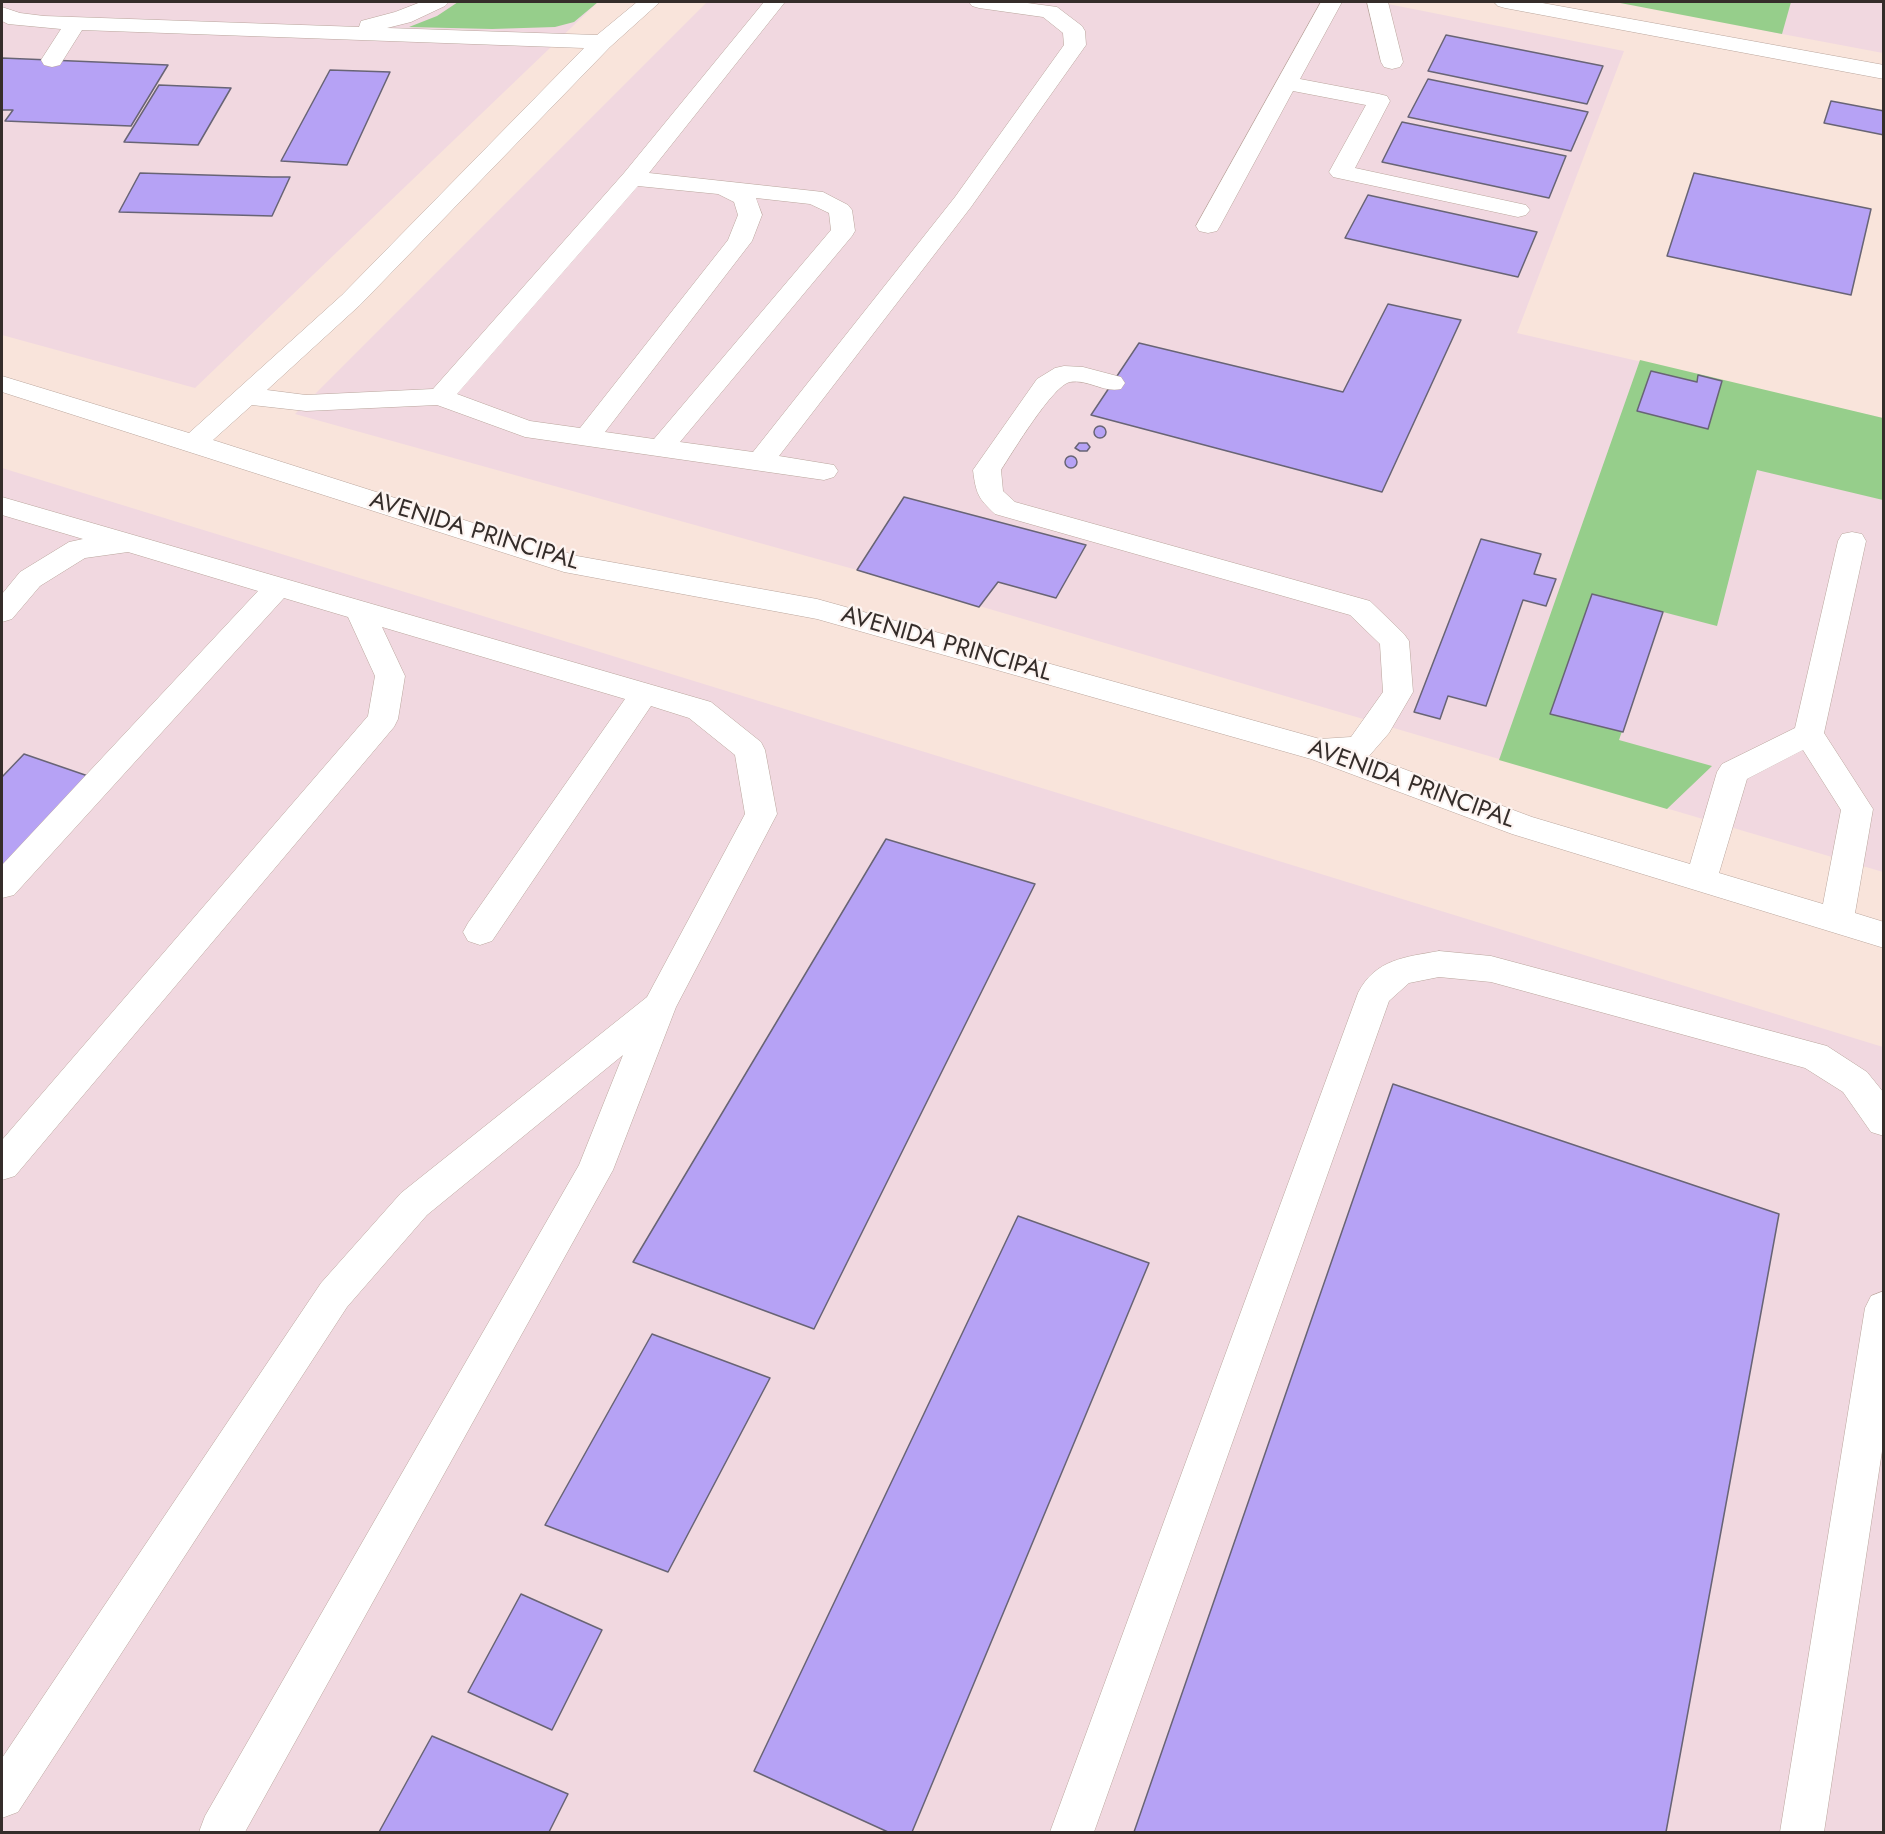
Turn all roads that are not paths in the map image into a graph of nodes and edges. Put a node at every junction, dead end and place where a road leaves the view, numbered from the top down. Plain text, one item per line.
1 (438, 2) edge
2 (649, 2) edge
3 (775, 2) edge
4 (979, 2) edge
5 (1331, 2) edge
6 (1377, 2) edge
7 (1505, 2) edge
8 (1034, 5) edge
9 (2, 13) edge
10 (76, 23) junction
11 (340, 34) junction
12 (602, 42) junction
13 (52, 60) dead end
14 (1392, 62) dead end
15 (1884, 72) edge
16 (1286, 83) junction
17 (632, 178) junction
18 (721, 186) junction
19 (1518, 210) dead end
20 (1208, 226) dead end
21 (1112, 383) dead end
22 (2, 384) edge
23 (245, 396) junction
24 (440, 397) junction
25 (586, 438) junction
26 (194, 443) junction
27 (661, 448) junction
28 (760, 462) junction
29 (824, 471) dead end
30 (2, 506) edge
31 (1852, 541) dead end
32 (132, 544) junction
33 (278, 587) junction
34 (360, 611) junction
35 (2, 612) edge
36 (644, 694) junction
37 (1809, 734) junction
38 (1320, 750) junction
39 (1701, 880) junction
40 (2, 885) edge
41 (1837, 920) junction
42 (480, 932) dead end
43 (1884, 935) edge
44 (659, 1006) junction
45 (1884, 1121) edge
46 (2, 1166) edge
47 (1884, 1308) edge
48 (2, 1796) edge
49 (221, 1833) edge
50 (1072, 1833) edge
51 (1802, 1833) edge

1 - 11 lane
2 - 12 lane
3 - 17 lane
4 - 8 lane
5 - 16 lane
6 - 14 lane
7 - 15 lane
8 - 28 lane
9 - 10 lane
10 - 11 lane
10 - 13 lane
11 - 12 lane
12 - 23 lane
16 - 19 lane
16 - 20 lane
17 - 18 lane
17 - 24 lane
18 - 25 lane
18 - 27 lane
21 - 38 lane
22 - 26 lane, AVENIDA PRINCIPAL
23 - 24 lane
23 - 26 lane
24 - 25 lane
25 - 27 lane
26 - 38 lane, AVENIDA PRINCIPAL
27 - 28 lane
28 - 29 lane
30 - 32 lane
31 - 37 lane
32 - 33 lane
32 - 35 lane
33 - 34 lane
33 - 40 lane
34 - 36 lane
34 - 46 lane
36 - 42 lane
36 - 44 lane
37 - 39 lane
37 - 41 lane
38 - 39 lane, AVENIDA PRINCIPAL
39 - 41 lane, AVENIDA PRINCIPAL
41 - 43 lane, AVENIDA PRINCIPAL
44 - 48 lane
44 - 49 lane
45 - 50 lane
47 - 51 lane

